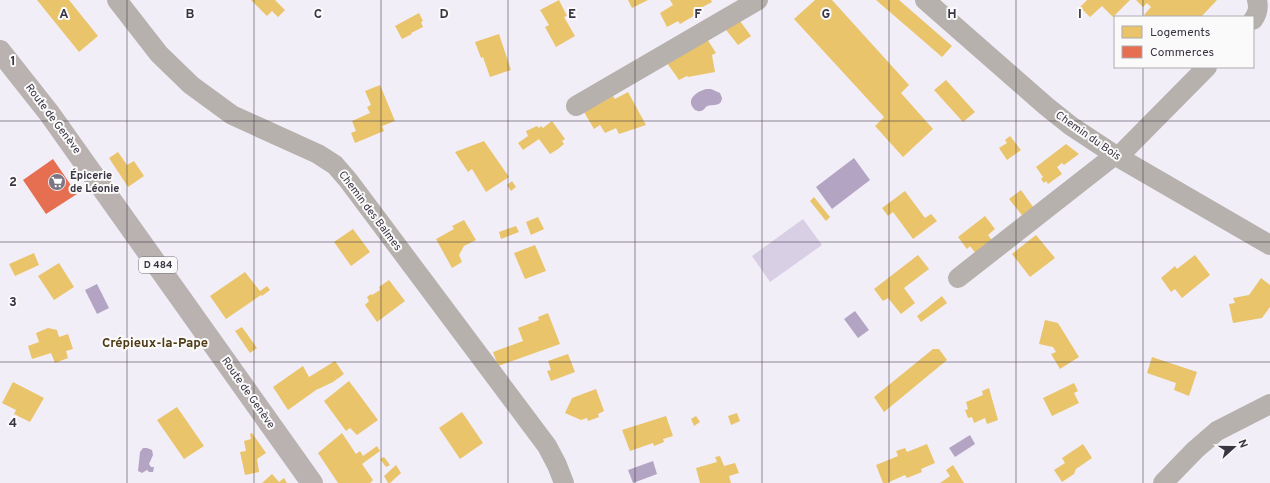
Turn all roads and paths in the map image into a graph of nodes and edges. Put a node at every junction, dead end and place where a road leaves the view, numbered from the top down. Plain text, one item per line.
1 (117, 0) edge
2 (758, 0) edge
3 (925, 0) edge
4 (1257, 0) edge
5 (1254, 18) edge
6 (0, 51) edge
7 (1206, 68) edge
8 (576, 106) dead end
9 (1116, 156) junction
10 (1270, 245) edge
11 (958, 278) dead end
12 (1270, 404) edge
13 (312, 483) edge
14 (564, 483) edge
15 (1163, 483) edge

1 - 14 street, Chemin des Balmes
2 - 8 street
3 - 9 street, Chemin du Bois
4 - 5 street
6 - 13 main road, Route de Genève / D 484
7 - 9 street
9 - 10 street, Chemin du Bois
9 - 11 street
12 - 15 street

